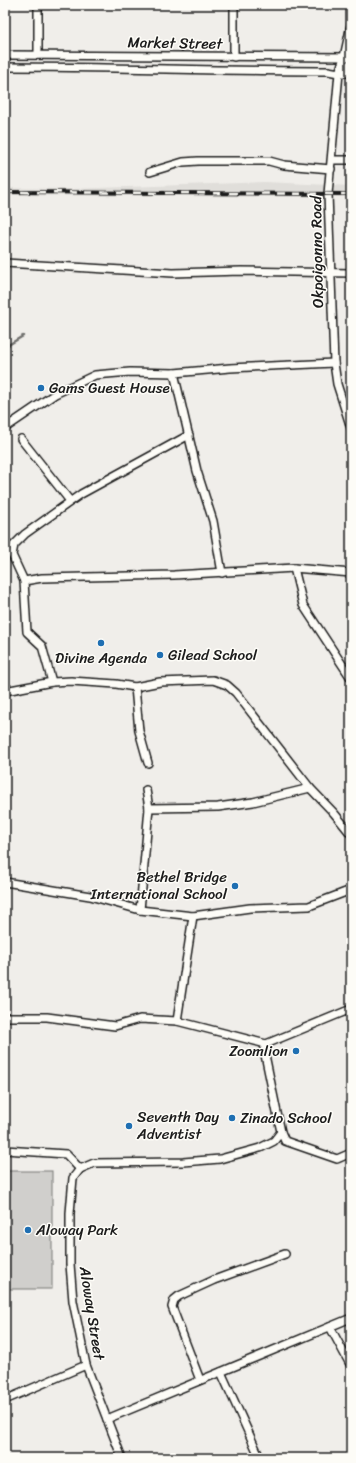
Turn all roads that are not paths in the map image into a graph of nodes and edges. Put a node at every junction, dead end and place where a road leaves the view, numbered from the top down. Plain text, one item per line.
1 (38, 5) edge
2 (234, 5) edge
3 (351, 25) edge
4 (5, 55) edge
5 (38, 55) junction
6 (234, 56) junction
7 (348, 57) edge
8 (351, 62) edge
9 (5, 67) edge
10 (339, 73) junction
11 (351, 73) edge
12 (332, 160) junction
13 (351, 160) edge
14 (331, 169) junction
15 (150, 172) dead end
16 (5, 262) edge
17 (330, 273) junction
18 (351, 273) edge
19 (334, 363) junction
20 (174, 373) junction
21 (5, 428) edge
22 (351, 428) edge
23 (189, 436) junction
24 (21, 439) dead end
25 (70, 501) junction
26 (294, 568) junction
27 (222, 573) junction
28 (351, 573) edge
29 (24, 581) junction
30 (351, 678) edge
31 (52, 682) junction
32 (135, 688) junction
33 (5, 691) edge
34 (148, 763) dead end
35 (310, 788) junction
36 (146, 790) dead end
37 (149, 808) junction
38 (351, 834) edge
39 (5, 882) edge
40 (351, 890) edge
41 (140, 910) junction
42 (193, 916) junction
43 (351, 1009) edge
44 (5, 1017) edge
45 (177, 1021) junction
46 (266, 1044) junction
47 (281, 1132) junction
48 (5, 1150) edge
49 (351, 1153) edge
50 (80, 1169) junction
51 (285, 1254) dead end
52 (351, 1318) edge
53 (330, 1327) junction
54 (86, 1365) junction
55 (351, 1366) edge
56 (221, 1372) junction
57 (200, 1380) junction
58 (5, 1400) edge
59 (107, 1419) junction
60 (122, 1458) edge
61 (260, 1458) edge

1 - 5 street
2 - 6 street
3 - 7 street, Okpoigonno Road
4 - 5 street, Market Street
5 - 6 street, Market Street
6 - 7 street, Market Street
7 - 10 street, Okpoigonno Road
8 - 10 street
9 - 10 street, Market Street
10 - 11 street, Market Street
10 - 12 street, Okpoigonno Road
12 - 13 street
12 - 14 street, Okpoigonno Road
14 - 15 street
14 - 17 street, Okpoigonno Road
16 - 17 street
17 - 18 street
17 - 19 street, Okpoigonno Road
19 - 20 street
19 - 22 street, Okpoigonno Road
20 - 21 street
20 - 23 street
23 - 25 street
23 - 27 street
24 - 25 street
25 - 29 street
26 - 27 street
26 - 28 street
26 - 30 street
27 - 29 street
29 - 31 street
31 - 32 street
31 - 33 street
32 - 34 street
32 - 35 street
35 - 37 street
35 - 38 street
36 - 37 street
37 - 41 street
39 - 41 street
40 - 42 street
41 - 42 street
42 - 45 street
43 - 46 street
44 - 45 street
45 - 46 street
46 - 47 street
47 - 49 street
47 - 50 street
48 - 50 street
50 - 54 street, Aloway Street
51 - 57 street
52 - 53 street
53 - 55 street
53 - 56 street
54 - 58 street
54 - 59 street, Aloway Street
56 - 57 street
56 - 61 street
57 - 59 street
59 - 60 street, Aloway Street

